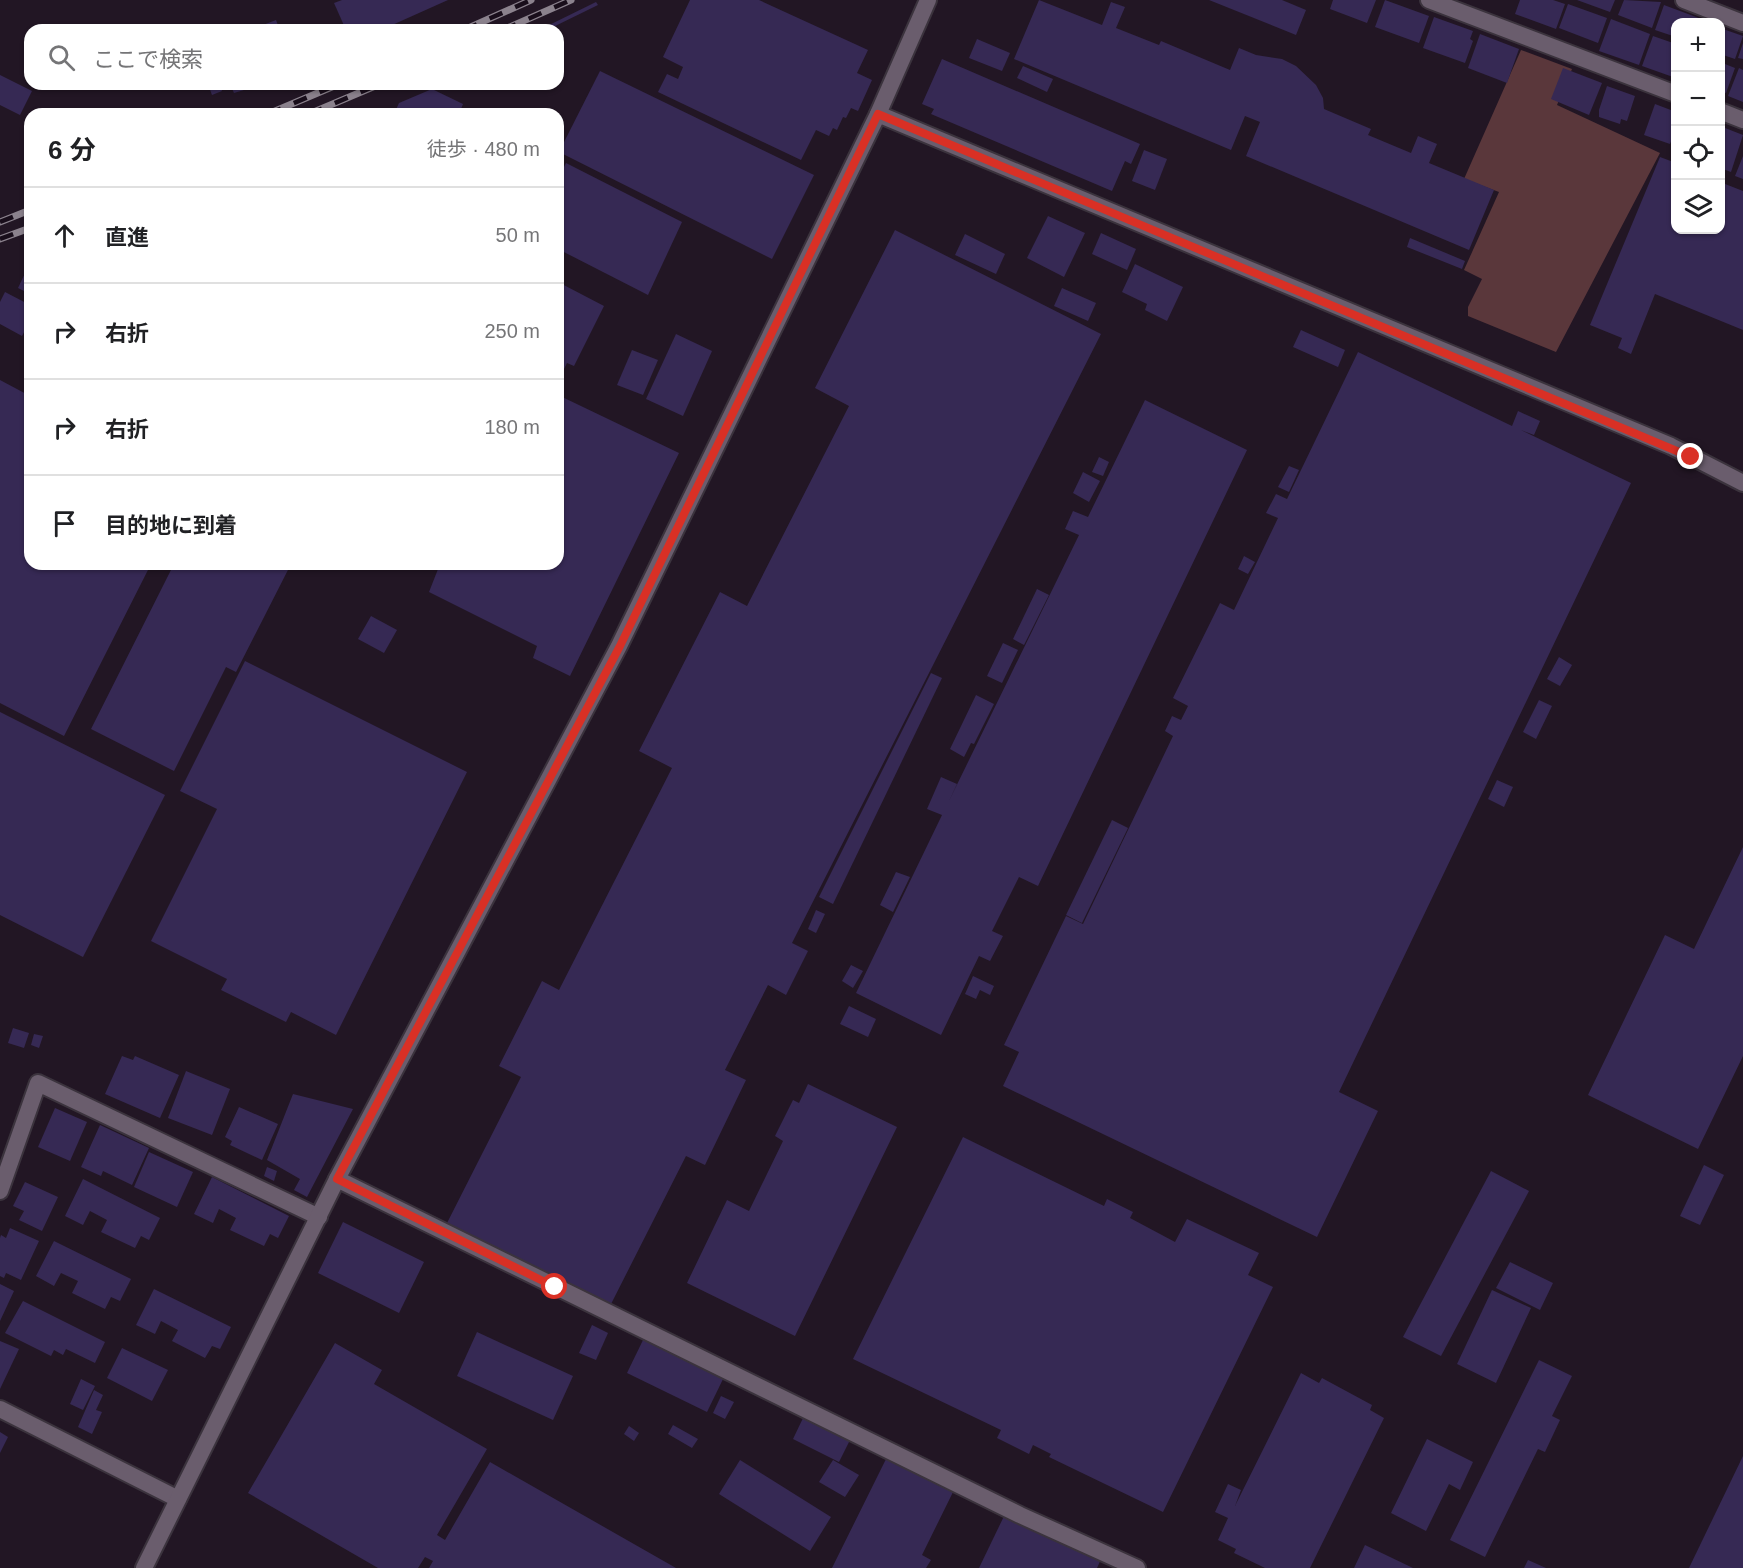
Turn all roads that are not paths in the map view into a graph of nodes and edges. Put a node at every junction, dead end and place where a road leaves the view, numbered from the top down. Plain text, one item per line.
1 (928, 0) edge
2 (1428, 0) edge
3 (1684, 0) edge
4 (1743, 23) edge
5 (1671, 92) edge
6 (1725, 113) edge
7 (878, 114) junction
8 (1743, 120) edge
9 (1739, 481) edge
10 (337, 1179) junction
11 (0, 1191) edge
12 (319, 1217) junction
13 (0, 1409) edge
14 (178, 1499) junction
15 (144, 1568) edge
16 (1137, 1568) edge

1 - 7 street
2 - 5 street
3 - 4 street
6 - 8 street
7 - 9 street
7 - 10 street
10 - 12 street
10 - 16 street
11 - 12 street
12 - 14 street
13 - 14 street
14 - 15 street

